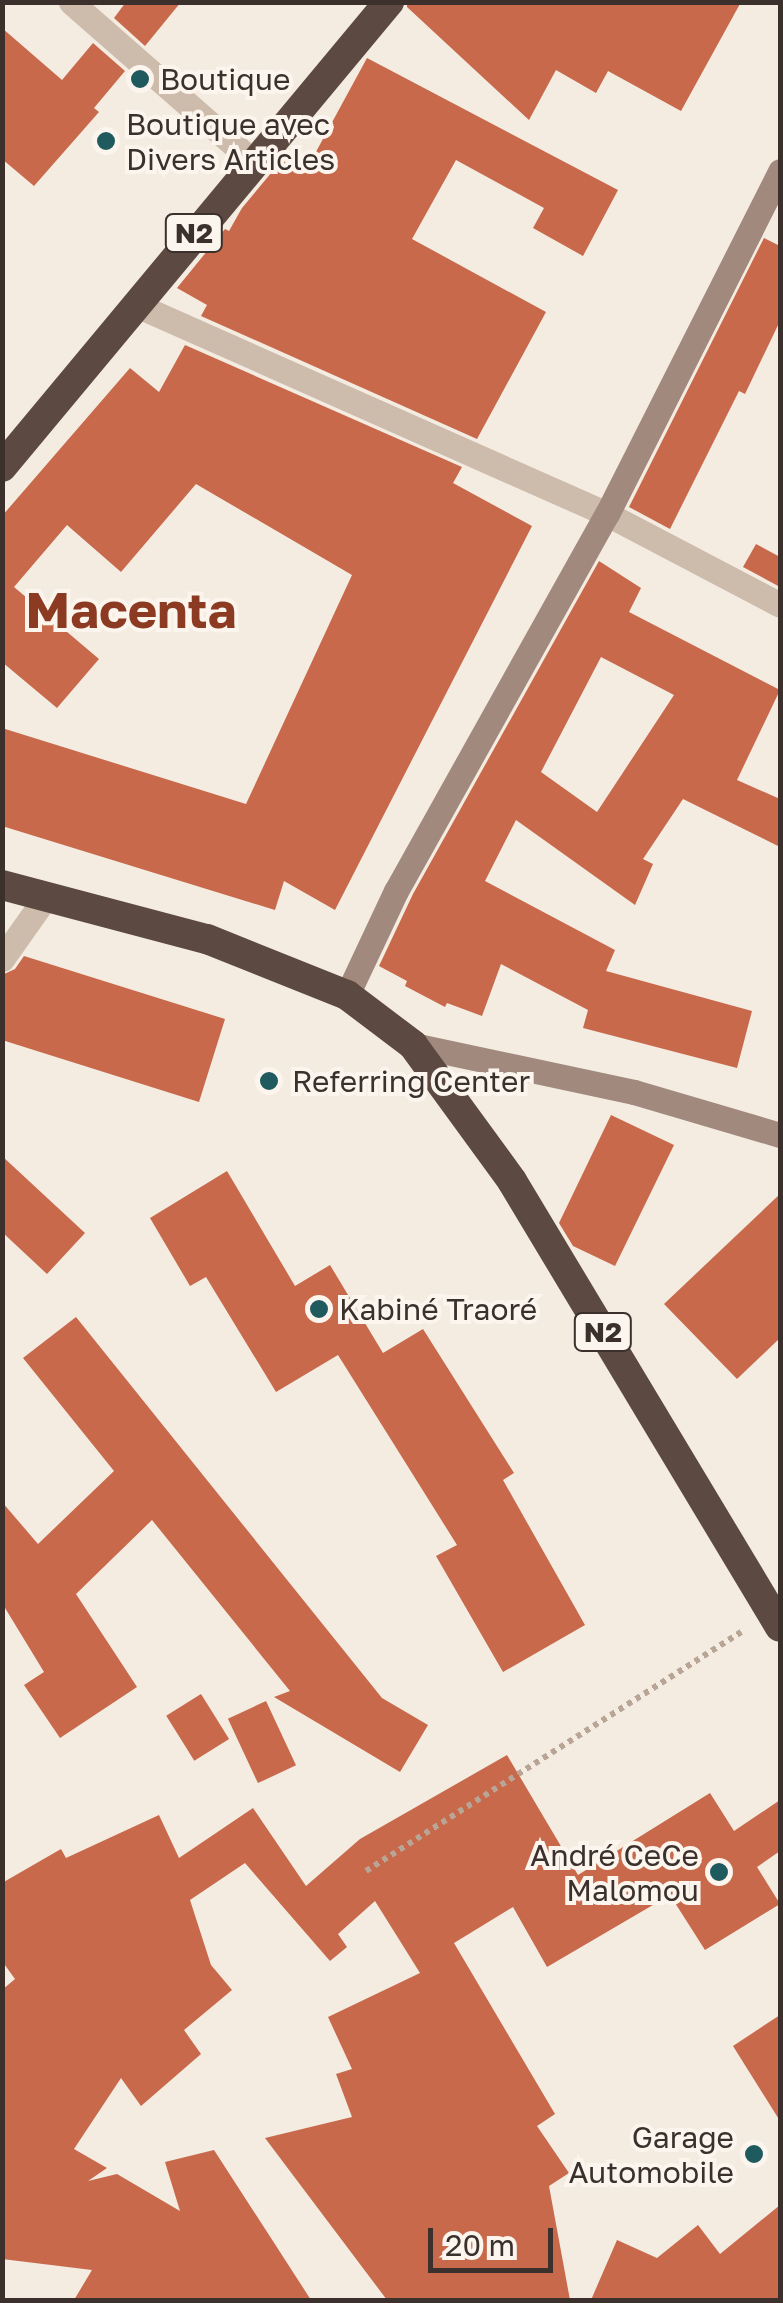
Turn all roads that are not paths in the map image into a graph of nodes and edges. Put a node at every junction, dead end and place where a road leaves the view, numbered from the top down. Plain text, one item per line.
1 (72, 2) edge
2 (389, 2) edge
3 (254, 162) junction
4 (780, 171) edge
5 (134, 304) junction
6 (2, 466) edge
7 (607, 514) junction
8 (780, 605) edge
9 (2, 885) edge
10 (45, 898) junction
11 (2, 959) edge
12 (347, 995) junction
13 (414, 1045) junction
14 (780, 1135) edge
15 (776, 1620) edge

1 - 3 street
2 - 3 highway, N2
3 - 5 highway, N2
4 - 7 main road
5 - 6 highway, N2
5 - 7 street
7 - 8 street
7 - 12 main road
9 - 10 highway, N2
10 - 11 street
10 - 12 highway, N2
12 - 13 highway, N2
13 - 14 main road
13 - 15 highway, N2

